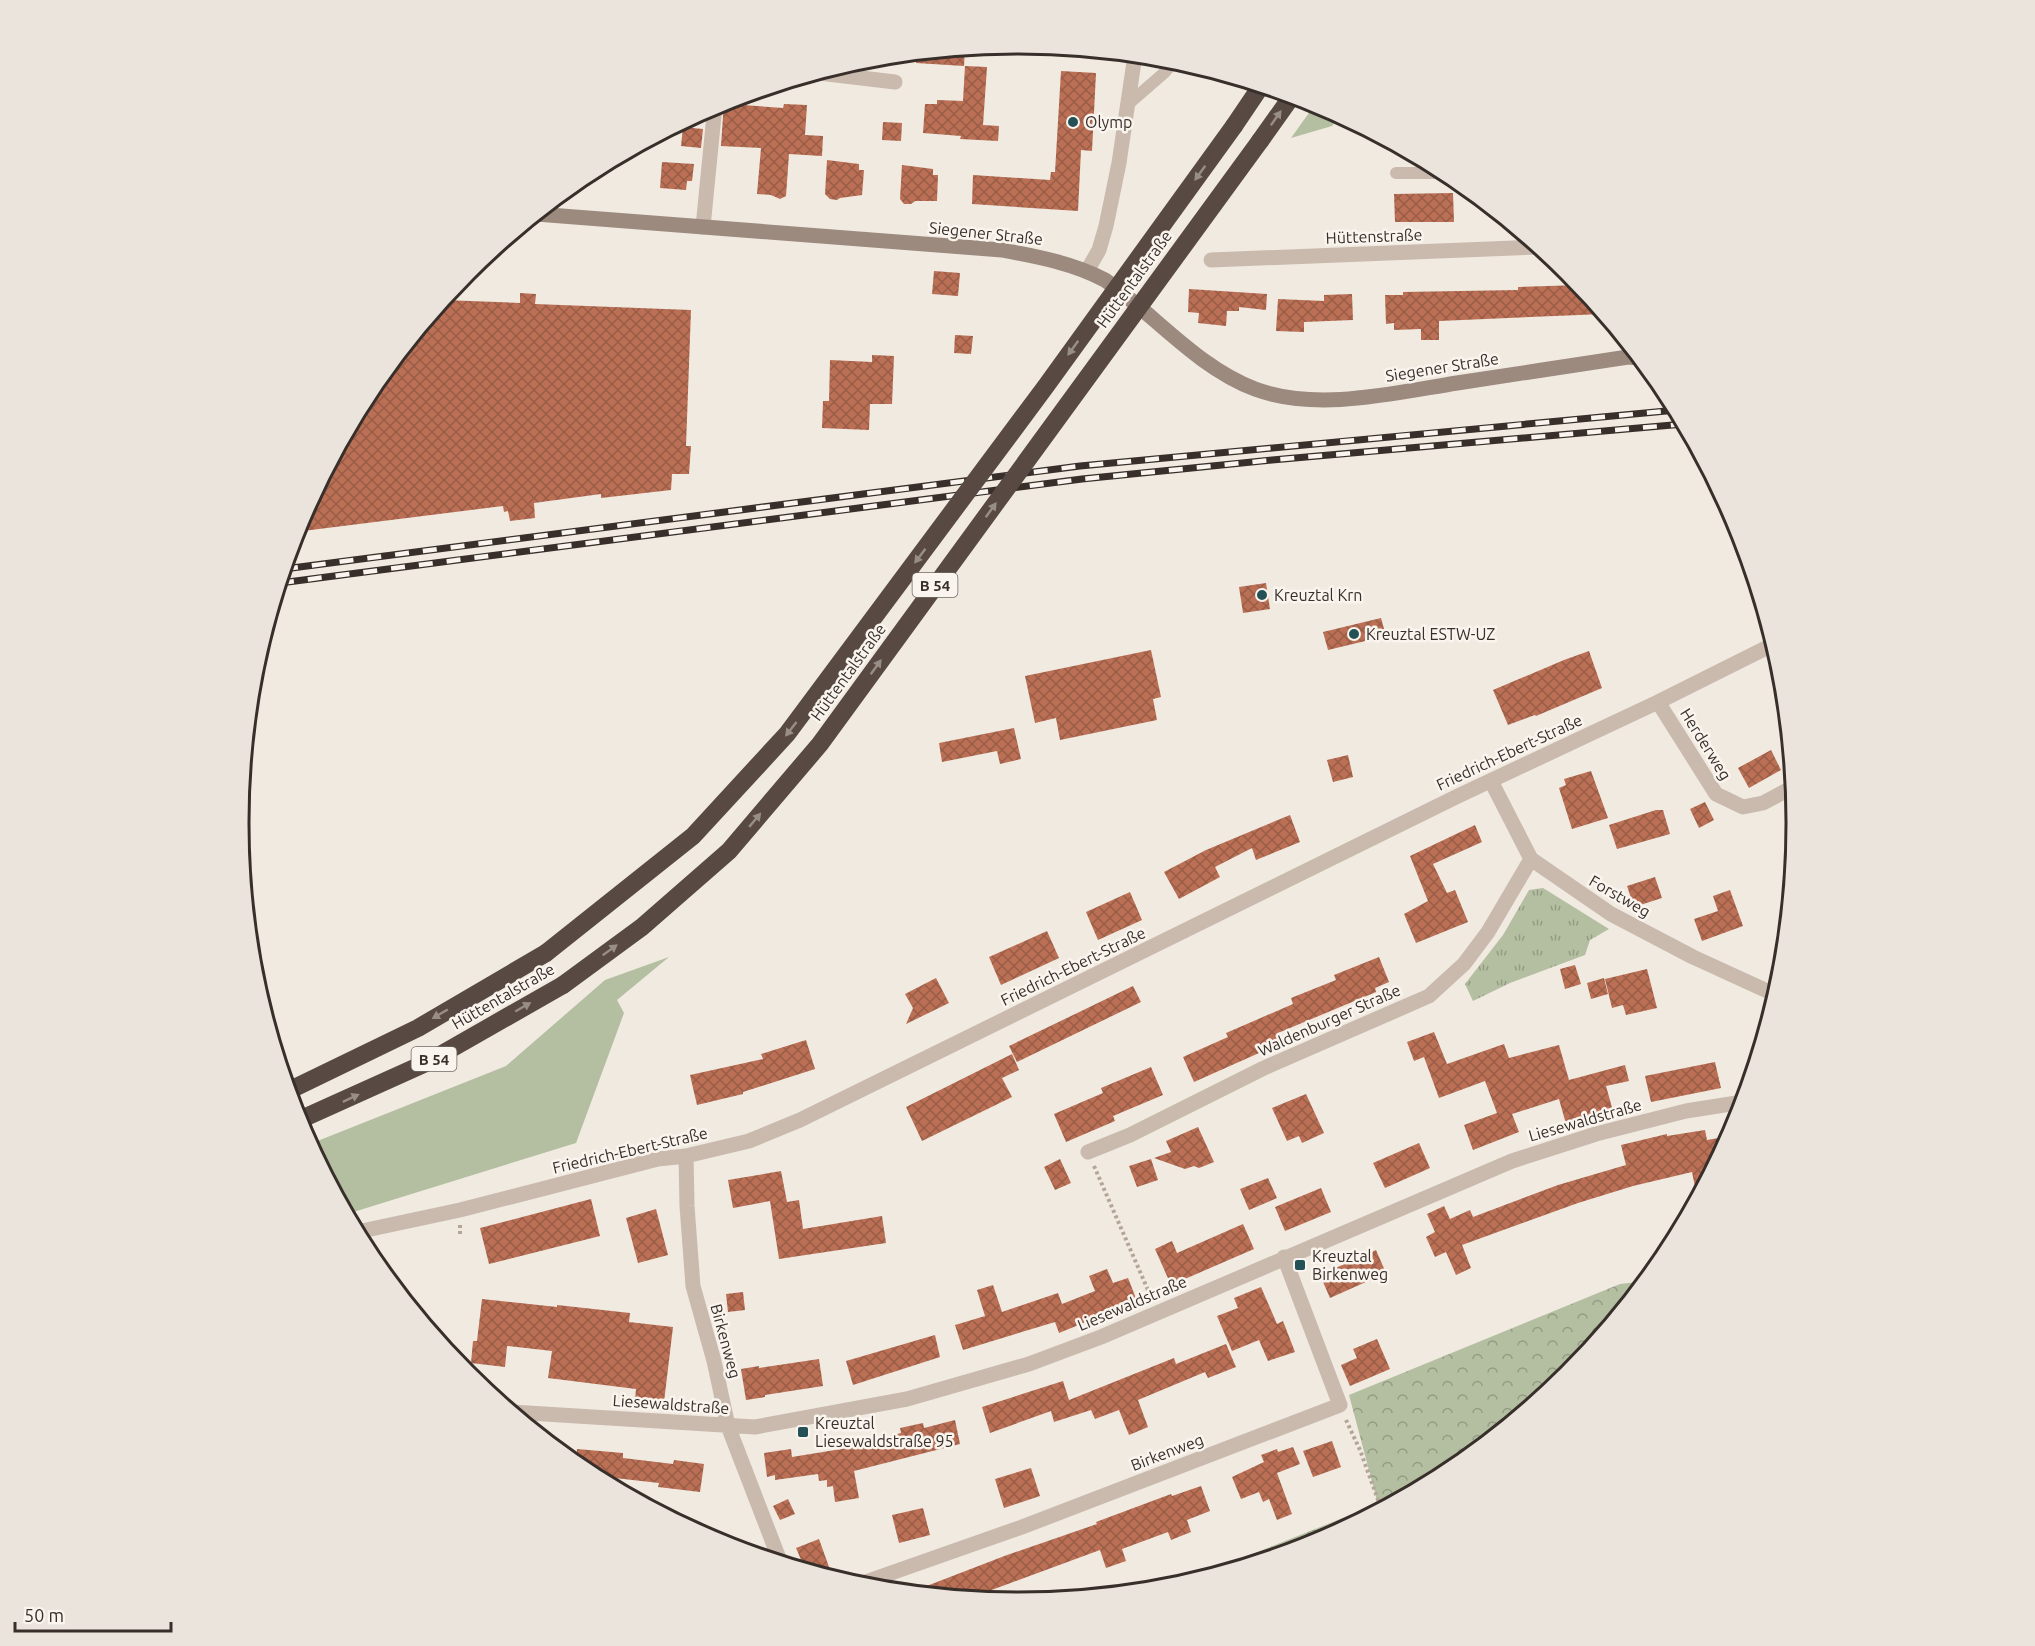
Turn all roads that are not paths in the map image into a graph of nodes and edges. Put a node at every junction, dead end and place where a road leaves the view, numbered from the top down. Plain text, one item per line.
1 (1134, 63) edge
2 (1167, 69) edge
3 (839, 75) edge
4 (895, 82) dead end
5 (1257, 92) edge
6 (1287, 103) edge
7 (1126, 106) junction
8 (714, 117) edge
9 (1396, 173) dead end
10 (1427, 173) edge
11 (547, 215) edge
12 (703, 227) junction
13 (1528, 247) edge
14 (1210, 260) dead end
15 (1087, 271) junction
16 (1630, 357) edge
17 (1766, 648) edge
18 (1658, 702) junction
19 (1491, 781) junction
20 (1785, 791) edge
21 (1531, 859) junction
22 (1768, 991) edge
23 (296, 1087) edge
24 (1733, 1104) edge
25 (307, 1117) edge
26 (1088, 1152) road end
27 (686, 1156) junction
28 (366, 1230) edge
29 (1284, 1257) junction
30 (524, 1413) edge
31 (728, 1426) junction
32 (777, 1553) edge
33 (876, 1579) edge

1 - 7 street
2 - 7 lane
3 - 4 street
5 -> 23 highway, Hüttentalstraße / B 54, bridge
25 -> 6 highway, Hüttentalstraße / B 54, bridge
7 - 15 street
8 - 12 street
9 - 10 lane
11 - 12 main road, Siegener Straße
12 - 15 main road, Siegener Straße
13 - 14 street, Hüttenstraße
15 - 16 main road, Siegener Straße
17 - 18 street, Friedrich-Ebert-Straße
18 - 19 street, Friedrich-Ebert-Straße
18 - 20 street, Herderweg
19 - 21 street, Forstweg
19 - 27 street, Friedrich-Ebert-Straße
21 - 22 street, Forstweg
21 - 26 street, Waldenburger Straße
24 - 29 street, Liesewaldstraße
27 - 28 street, Friedrich-Ebert-Straße
27 - 31 street, Birkenweg
29 - 31 street, Liesewaldstraße
29 - 33 street, Birkenweg
30 - 31 street, Liesewaldstraße
31 - 32 street, Birkenweg

